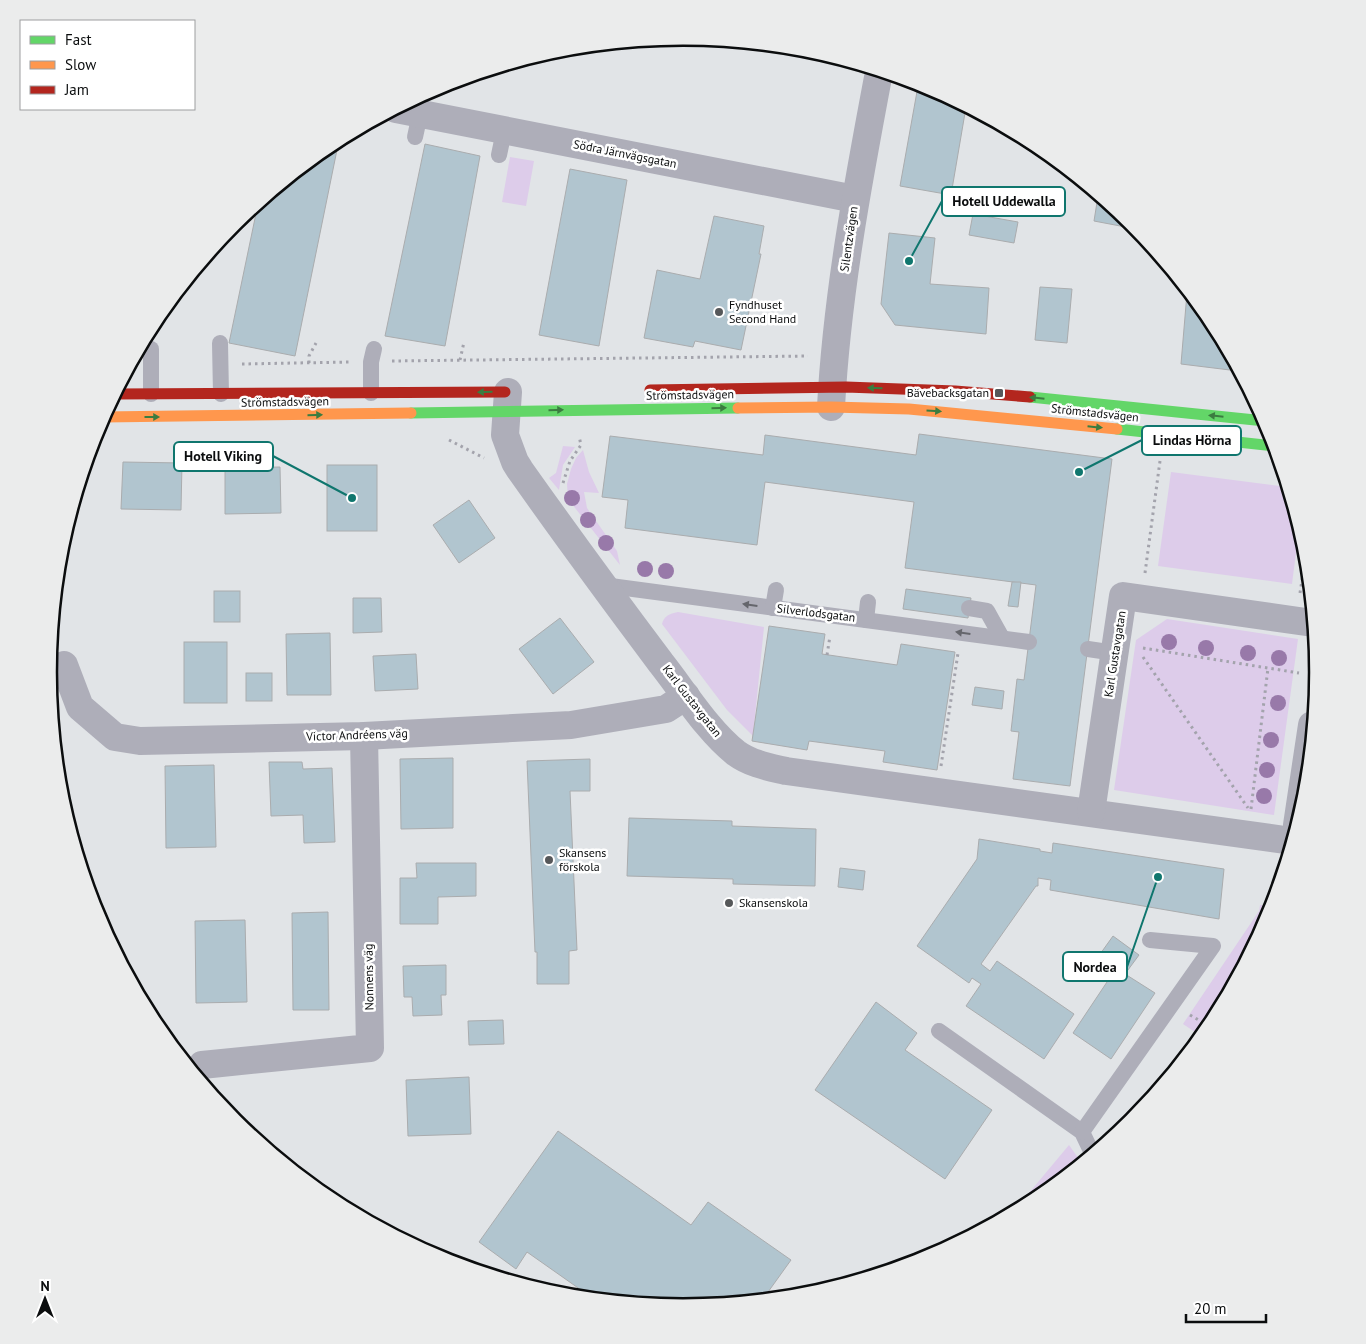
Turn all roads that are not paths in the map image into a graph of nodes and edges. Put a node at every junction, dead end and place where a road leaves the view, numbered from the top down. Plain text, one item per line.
1 (878, 77) edge
2 (410, 120) edge
3 (855, 200) junction
4 (220, 343) dead end
5 (152, 349) dead end
6 (372, 355) road end
7 (636, 390) dead end
8 (371, 393) junction
9 (123, 394) edge
10 (151, 394) junction
11 (221, 394) junction
12 (832, 397) junction
13 (511, 398) junction
14 (112, 417) edge
15 (1255, 420) edge
16 (1266, 445) edge
17 (603, 585) junction
18 (776, 590) dead end
19 (868, 602) dead end
20 (773, 608) junction
21 (969, 608) dead end
22 (866, 620) junction
23 (1304, 622) edge
24 (1002, 638) junction
25 (1029, 642) dead end
26 (1088, 649) dead end
27 (1130, 651) junction
28 (64, 665) dead end
29 (686, 696) junction
30 (364, 736) junction
31 (1090, 812) junction
32 (1285, 840) edge
33 (1150, 940) dead end
34 (939, 1031) dead end
35 (202, 1065) dead end
36 (1082, 1132) junction
37 (1089, 1148) edge

1 - 3 street, Silentzvägen
2 - 3 street, Södra Järnvägsgatan
3 - 12 street, Silentzvägen
4 - 11 lane
5 - 10 lane
6 - 8 lane
7 - 12 main road, Strömstadsvägen
8 - 11 main road, Strömstadsvägen
13 -> 8 main road, Strömstadsvägen
9 - 10 main road, Strömstadsvägen
10 - 11 main road, Strömstadsvägen
13 -> 12 main road, Strömstadsvägen
15 -> 12 main road, Strömstadsvägen
12 -> 16 main road, Strömstadsvägen
14 -> 13 main road, Strömstadsvägen
13 - 17 street, Karl Gustavgatan
20 -> 17 lane, Silverlodsgatan
17 - 29 street, Karl Gustavgatan
18 - 20 lane
19 - 22 lane
20 - 22 lane, Silverlodsgatan
21 - 24 lane
24 -> 22 lane, Silverlodsgatan
23 - 27 street, Karl Gustavgatan
24 - 25 lane, Silverlodsgatan
26 - 27 lane
27 - 31 street, Karl Gustavgatan
28 - 30 street, Victor Andréens väg
29 - 30 street, Victor Andréens väg
29 - 31 street, Karl Gustavgatan
30 - 35 street, Nonnens väg
31 - 32 street, Karl Gustavgatan
33 - 36 lane
34 - 36 lane
36 - 37 lane

